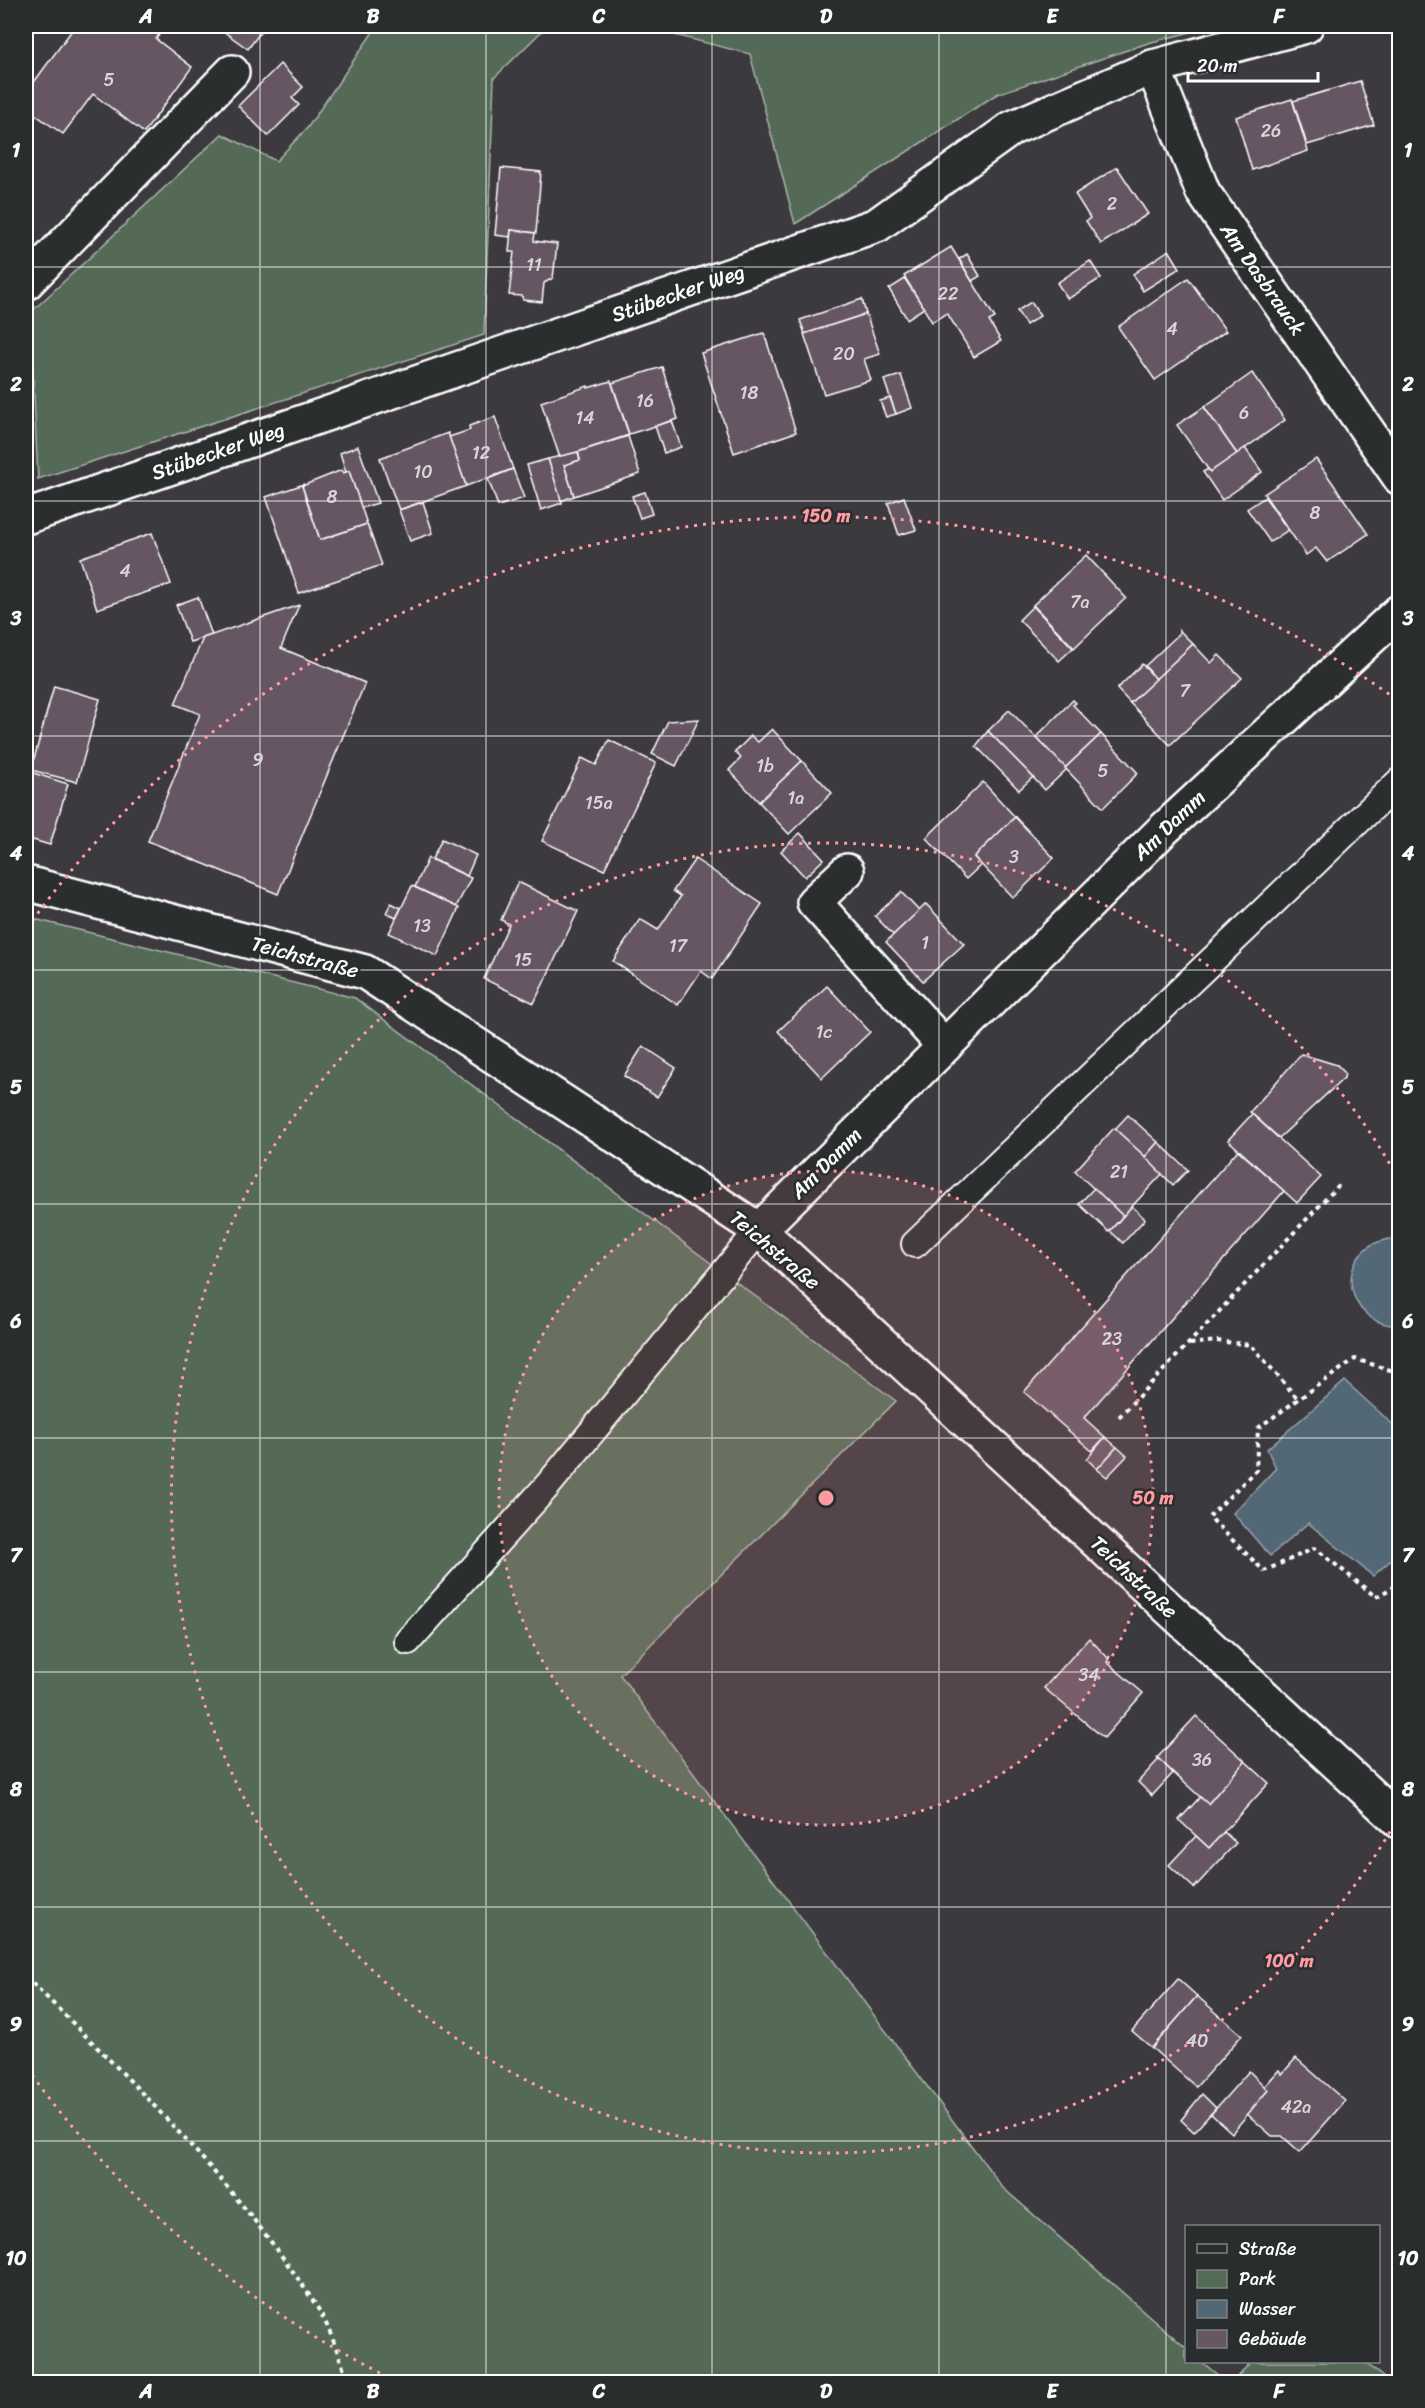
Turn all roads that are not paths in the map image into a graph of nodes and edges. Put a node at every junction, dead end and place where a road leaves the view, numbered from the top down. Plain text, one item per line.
1 (1306, 26) edge
2 (1153, 67) junction
3 (232, 72) dead end
4 (26, 283) edge
5 (1400, 478) edge
6 (26, 517) edge
7 (1400, 611) edge
8 (1400, 781) edge
9 (847, 871) dead end
10 (26, 883) edge
11 (944, 1046) junction
12 (759, 1230) junction
13 (915, 1244) dead end
14 (408, 1641) dead end
15 (1400, 1822) edge

1 - 2 street, Stübecker Weg
2 - 5 street, Am Dasbrauck
2 - 6 street, Stübecker Weg
3 - 4 street
7 - 11 street, Am Damm
8 - 13 lane
9 - 11 street
10 - 12 street, Teichstraße
11 - 12 street, Am Damm
12 - 14 lane
12 - 15 street, Teichstraße

